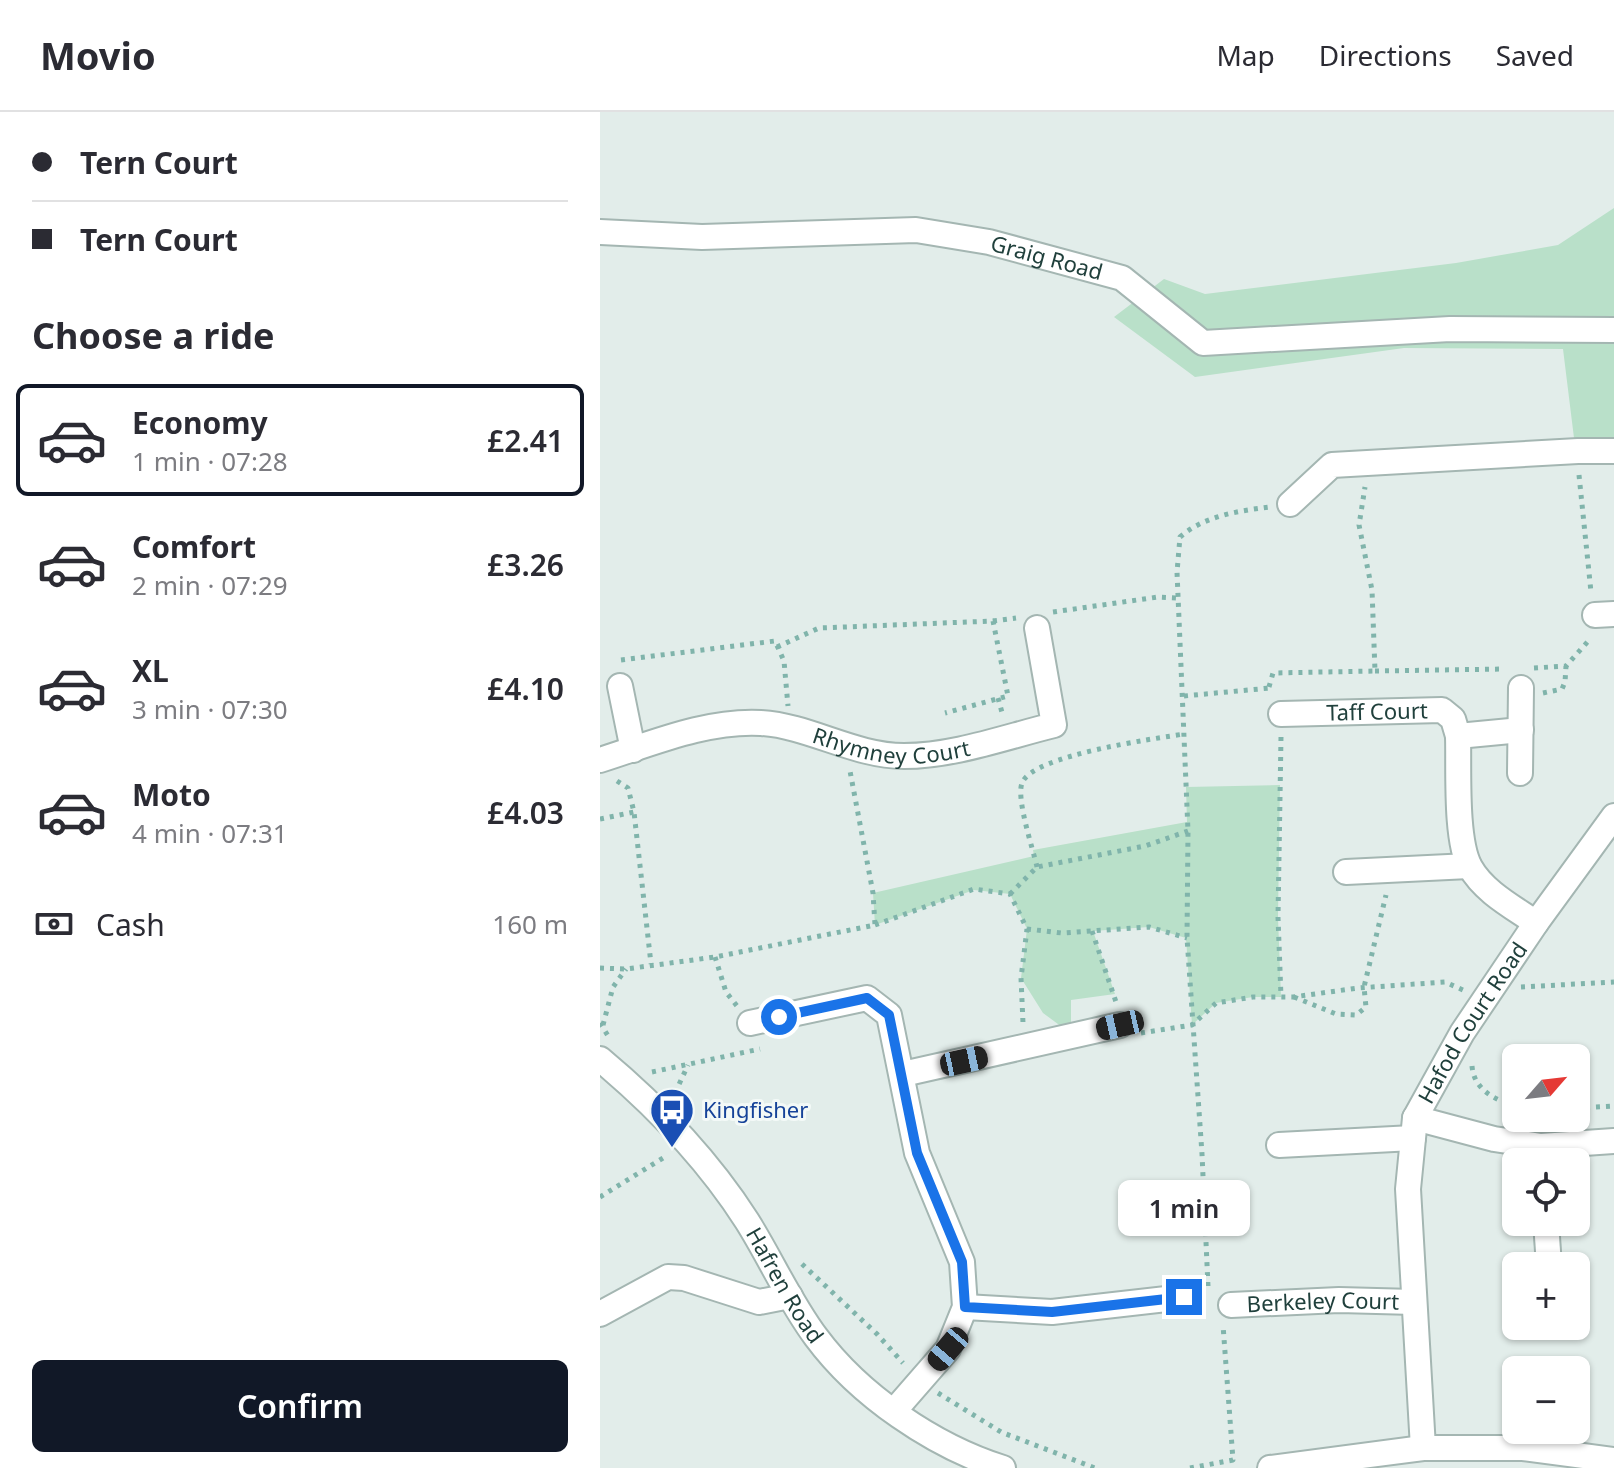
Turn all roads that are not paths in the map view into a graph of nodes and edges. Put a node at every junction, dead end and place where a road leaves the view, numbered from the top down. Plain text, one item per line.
1 (600, 232) edge
2 (1614, 330) edge
3 (1614, 451) edge
4 (1290, 504) road end
5 (1033, 620) road end
6 (1517, 681) road end
7 (620, 686) dead end
8 (1281, 714) road end
9 (1521, 730) junction
10 (1458, 736) junction
11 (633, 750) junction
12 (605, 768) edge
13 (1520, 773) dead end
14 (1614, 816) edge
15 (1469, 866) junction
16 (1346, 872) dead end
17 (1536, 923) junction
18 (750, 1023) dead end
19 (1120, 1025) road end
20 (609, 1056) edge
21 (903, 1074) junction
22 (1414, 1128) junction
23 (1614, 1141) edge
24 (1279, 1145) dead end
25 (1522, 1148) edge
26 (1575, 1148) edge
27 (790, 1296) junction
28 (1184, 1297) dead end
29 (1414, 1302) junction
30 (965, 1307) junction
31 (1222, 1307) road end
32 (600, 1314) edge
33 (894, 1411) junction
34 (1423, 1448) junction
35 (1614, 1460) edge
36 (1003, 1468) edge
37 (1270, 1468) edge

1 - 2 street, Graig Road
3 - 4 street
5 - 11 street, Rhymney Court
6 - 9 street
7 - 11 street
8 - 10 street, Taff Court
9 - 10 street, Taff Court
9 - 13 street
10 - 15 street, Taff Court
11 - 12 street, Rhymney Court
14 - 17 street, Hafod Court Road
15 - 16 street
15 - 17 street
17 - 22 street, Hafod Court Road
18 - 21 street
19 - 21 street
20 - 27 street, Hafren Road
21 - 30 street
22 - 24 street
22 - 25 street
22 - 29 street, Hafod Court Road
23 - 26 street
27 - 32 street
27 - 33 street, Hafren Road
28 - 30 street
29 - 31 street, Berkeley Court
29 - 34 street, Hafod Court Road
30 - 33 street
33 - 36 street, Hafren Road
34 - 35 street
34 - 37 street

